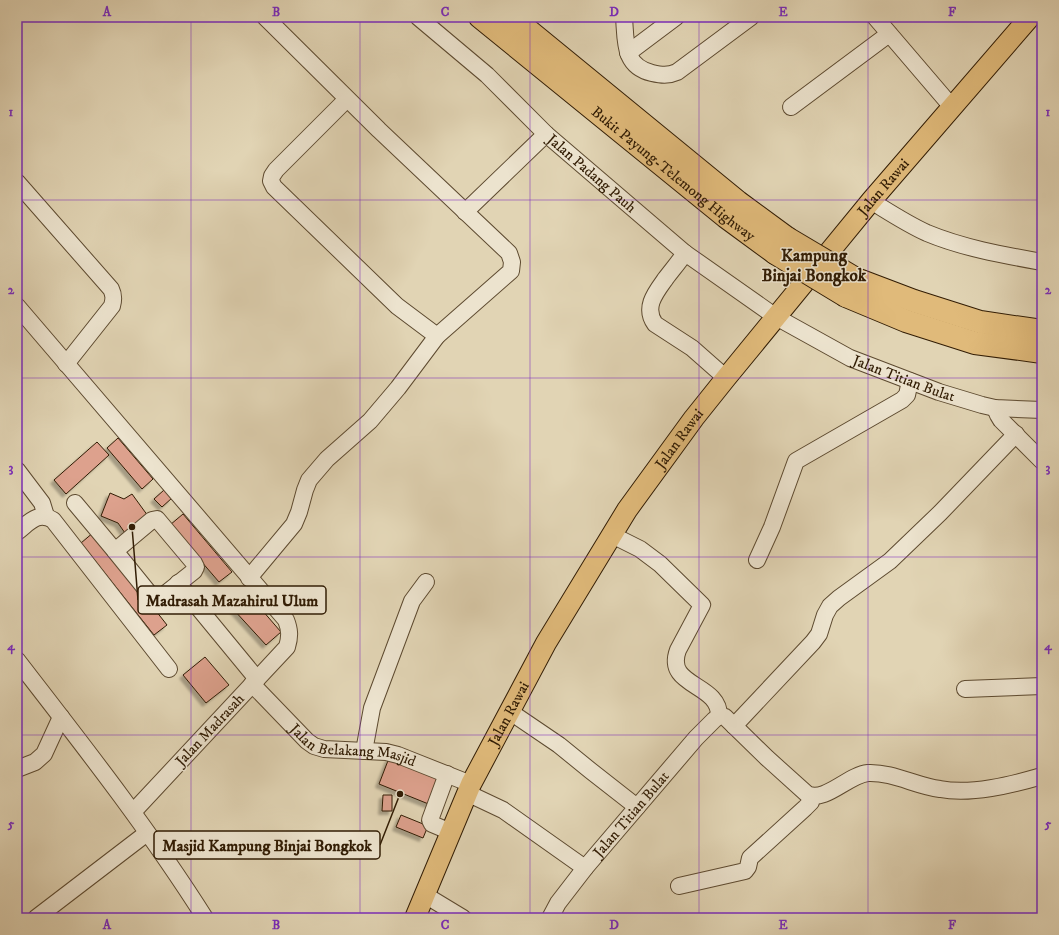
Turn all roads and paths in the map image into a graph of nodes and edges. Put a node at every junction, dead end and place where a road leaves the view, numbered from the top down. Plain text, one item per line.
1 (265, 17) edge
2 (418, 17) edge
3 (480, 17) edge
4 (512, 17) edge
5 (624, 17) edge
6 (676, 17) edge
7 (751, 17) edge
8 (875, 17) edge
9 (1030, 17) edge
10 (889, 34) junction
11 (628, 53) junction
12 (347, 99) junction
13 (791, 107) dead end
14 (952, 107) junction
15 (546, 134) junction
16 (17, 182) edge
17 (871, 201) junction
18 (465, 212) junction
19 (781, 246) junction
20 (686, 253) junction
21 (1042, 262) edge
22 (851, 287) junction
23 (17, 306) edge
24 (776, 317) junction
25 (1042, 331) edge
26 (437, 336) junction
27 (1042, 352) edge
28 (66, 364) junction
29 (726, 378) junction
30 (910, 381) junction
31 (995, 408) junction
32 (1042, 410) edge
33 (1016, 434) junction
34 (1042, 461) edge
35 (17, 470) edge
36 (75, 503) dead end
37 (46, 516) junction
38 (17, 532) edge
39 (612, 534) junction
40 (115, 550) junction
41 (756, 560) dead end
42 (249, 578) junction
43 (426, 582) dead end
44 (178, 583) junction
45 (17, 660) edge
46 (169, 670) dead end
47 (255, 682) junction
48 (1042, 686) edge
49 (965, 689) dead end
50 (509, 711) junction
51 (719, 716) junction
52 (61, 717) junction
53 (734, 726) junction
54 (364, 751) junction
55 (17, 769) edge
56 (447, 774) junction
57 (1042, 776) edge
58 (469, 788) junction
59 (812, 796) junction
60 (637, 806) junction
61 (133, 812) junction
62 (451, 832) junction
63 (147, 833) junction
64 (585, 868) junction
65 (680, 886) dead end
66 (425, 895) junction
67 (36, 918) edge
68 (205, 918) edge
69 (415, 918) edge
70 (463, 918) edge
71 (550, 918) edge

1 - 12 street
2 - 15 street, Jalan Padang Pauh
3 - 19 highway, Bukit Payung-Telemong Highway
4 - 19 highway, Bukit Payung-Telemong Highway
5 - 11 street
6 - 11 street
7 - 11 street
8 - 10 street
9 - 14 main road, Jalan Rawai
10 - 13 street
10 - 14 street
12 - 18 street
12 - 26 street
14 - 17 main road, Jalan Rawai
15 - 18 street
15 - 20 street, Jalan Padang Pauh
16 - 28 street
17 - 21 street
17 - 24 main road, Jalan Rawai
18 - 26 street
19 - 22 highway, Bukit Payung-Telemong Highway, bridge
20 - 24 street, Jalan Padang Pauh
20 - 29 street
22 - 25 highway, Bukit Payung-Telemong Highway
22 - 27 highway, Bukit Payung-Telemong Highway
23 - 28 street
24 - 29 main road, Jalan Rawai
24 - 30 street, Jalan Titian Bulat
26 - 42 street
28 - 42 street
29 - 39 main road, Jalan Rawai
30 - 31 street, Jalan Titian Bulat
30 - 41 street
31 - 32 street, Jalan Titian Bulat
31 - 33 street
33 - 34 street
33 - 53 street
35 - 37 street
36 - 40 street
37 - 38 street
37 - 46 street
39 - 50 main road, Jalan Rawai
39 - 51 street
40 - 44 street
40 - 44 street
42 - 47 street, Jalan Madrasah
43 - 54 street
44 - 47 street, Jalan Belakang Masjid
45 - 52 street
47 - 54 street, Jalan Belakang Masjid
47 - 61 street, Jalan Madrasah
48 - 49 street
50 - 58 main road, Jalan Rawai
50 - 60 street
51 - 53 street
51 - 60 street, Jalan Titian Bulat
52 - 55 street
52 - 61 street
53 - 59 street
54 - 56 street, Jalan Belakang Masjid
56 - 58 street, Jalan Belakang Masjid
56 - 62 street
57 - 59 street
58 - 62 main road, Jalan Rawai
58 - 64 street, Jalan Belakang Masjid
59 - 65 street
60 - 64 street, Jalan Titian Bulat
61 - 63 street
62 - 66 main road, Jalan Rawai
63 - 67 street
63 - 68 street
64 - 71 street, Jalan Titian Bulat
66 - 69 main road, Jalan Rawai
66 - 70 street

